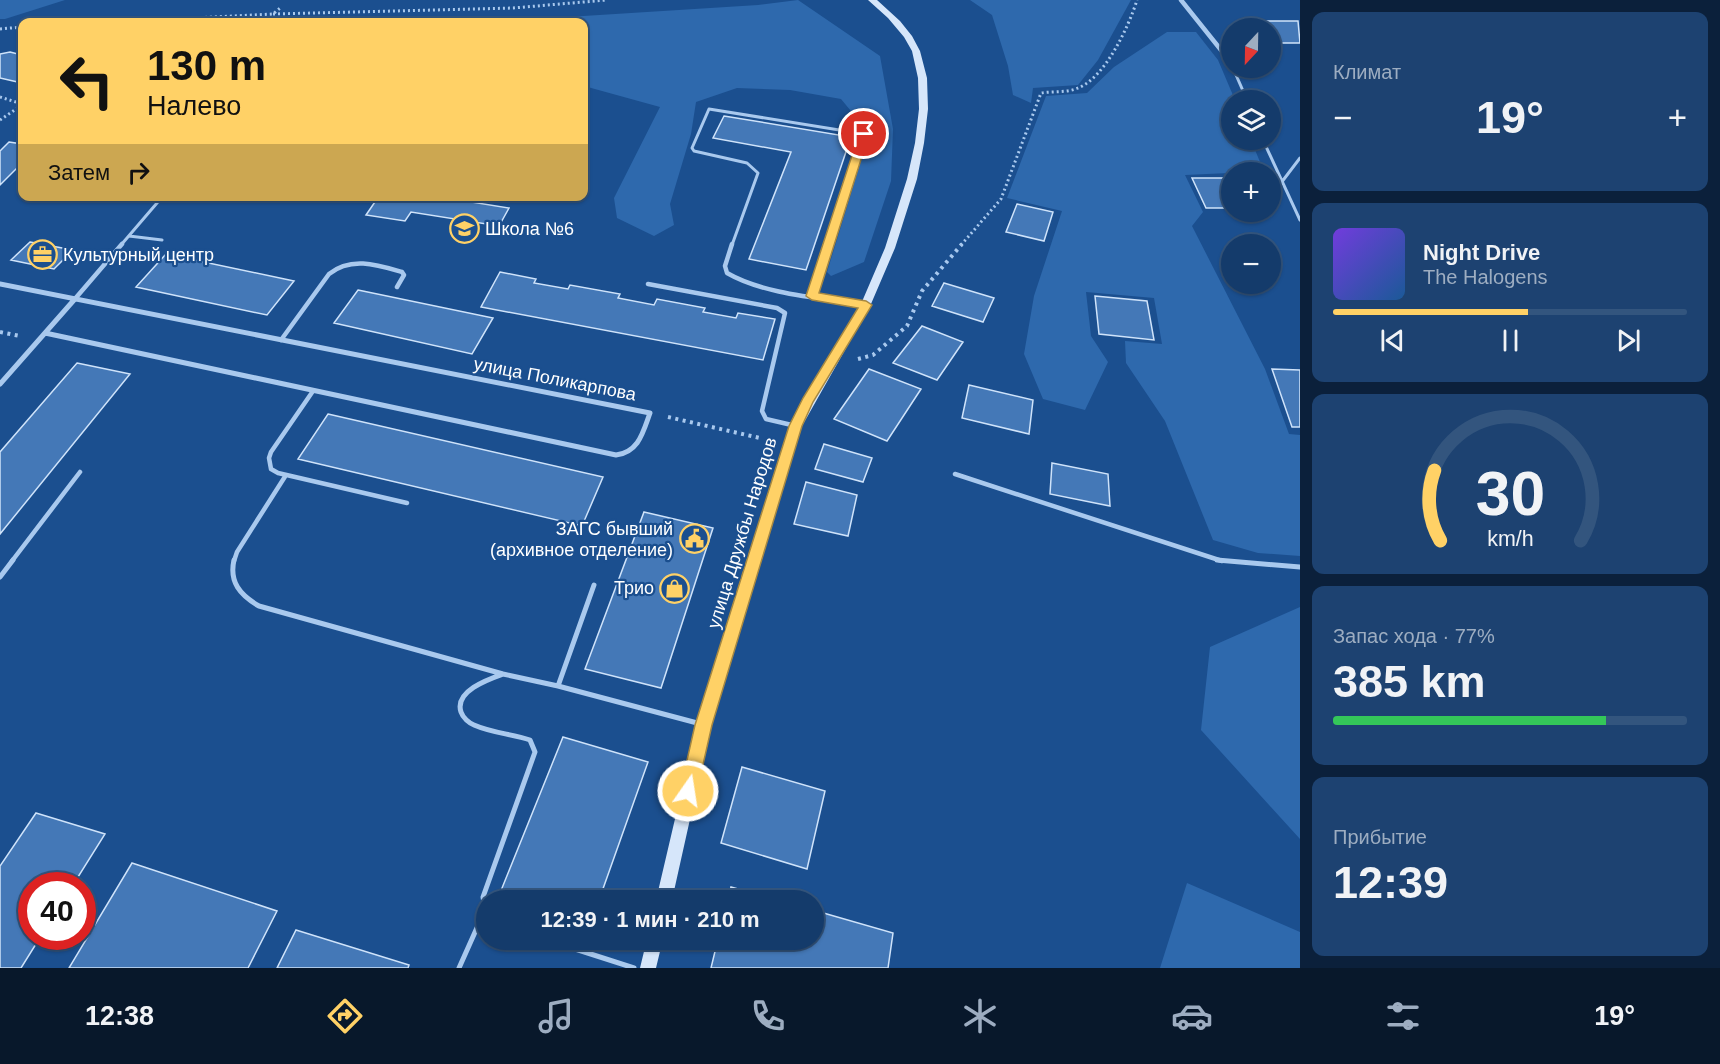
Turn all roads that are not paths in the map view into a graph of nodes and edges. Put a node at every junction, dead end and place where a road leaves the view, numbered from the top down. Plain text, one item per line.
1 (872, 0) edge
2 (1181, 0) edge
3 (1221, 50) edge
4 (1300, 158) edge
5 (1281, 183) joint
6 (159, 201) edge
7 (1300, 220) edge
8 (129, 236) junction
9 (162, 240) dead end
10 (0, 284) edge
11 (648, 284) dead end
12 (397, 287) dead end
13 (812, 296) junction
14 (74, 300) junction
15 (866, 305) junction
16 (45, 333) junction
17 (281, 340) junction
18 (0, 384) edge
19 (313, 391) junction
20 (796, 426) junction
21 (80, 471) dead end
22 (955, 474) dead end
23 (286, 475) junction
24 (406, 503) dead end
25 (1300, 567) edge
26 (0, 577) edge
27 (594, 585) dead end
28 (503, 674) junction
29 (558, 686) junction
30 (704, 725) junction
31 (486, 890) edge
32 (666, 890) edge
33 (476, 932) edge
34 (578, 950) edge
35 (652, 950) edge
36 (459, 968) edge
37 (634, 968) edge
38 (648, 968) edge

1 - 15 street, улица Дружбы Народов
2 - 3 street
4 - 5 lane
5 - 7 lane
6 - 8 lane
8 - 9 lane
8 - 14 lane
10 - 14 street, улица Поликарпова
11 - 20 lane
12 - 17 lane
13 - 13 lane
13 - 15 lane
14 - 16 street
14 - 17 street, улица Поликарпова
15 - 20 street, улица Дружбы Народов
16 - 18 street
16 - 19 street, улица Поликарпова
17 - 19 street, улица Поликарпова
19 - 23 lane
20 - 30 street, улица Дружбы Народов
21 - 26 lane
22 - 25 lane
23 - 24 lane
23 - 28 lane
27 - 29 lane
28 - 29 lane
28 - 31 lane
29 - 30 lane
30 - 32 street, улица Дружбы Народов
33 - 36 lane
34 - 37 lane
35 - 38 street

